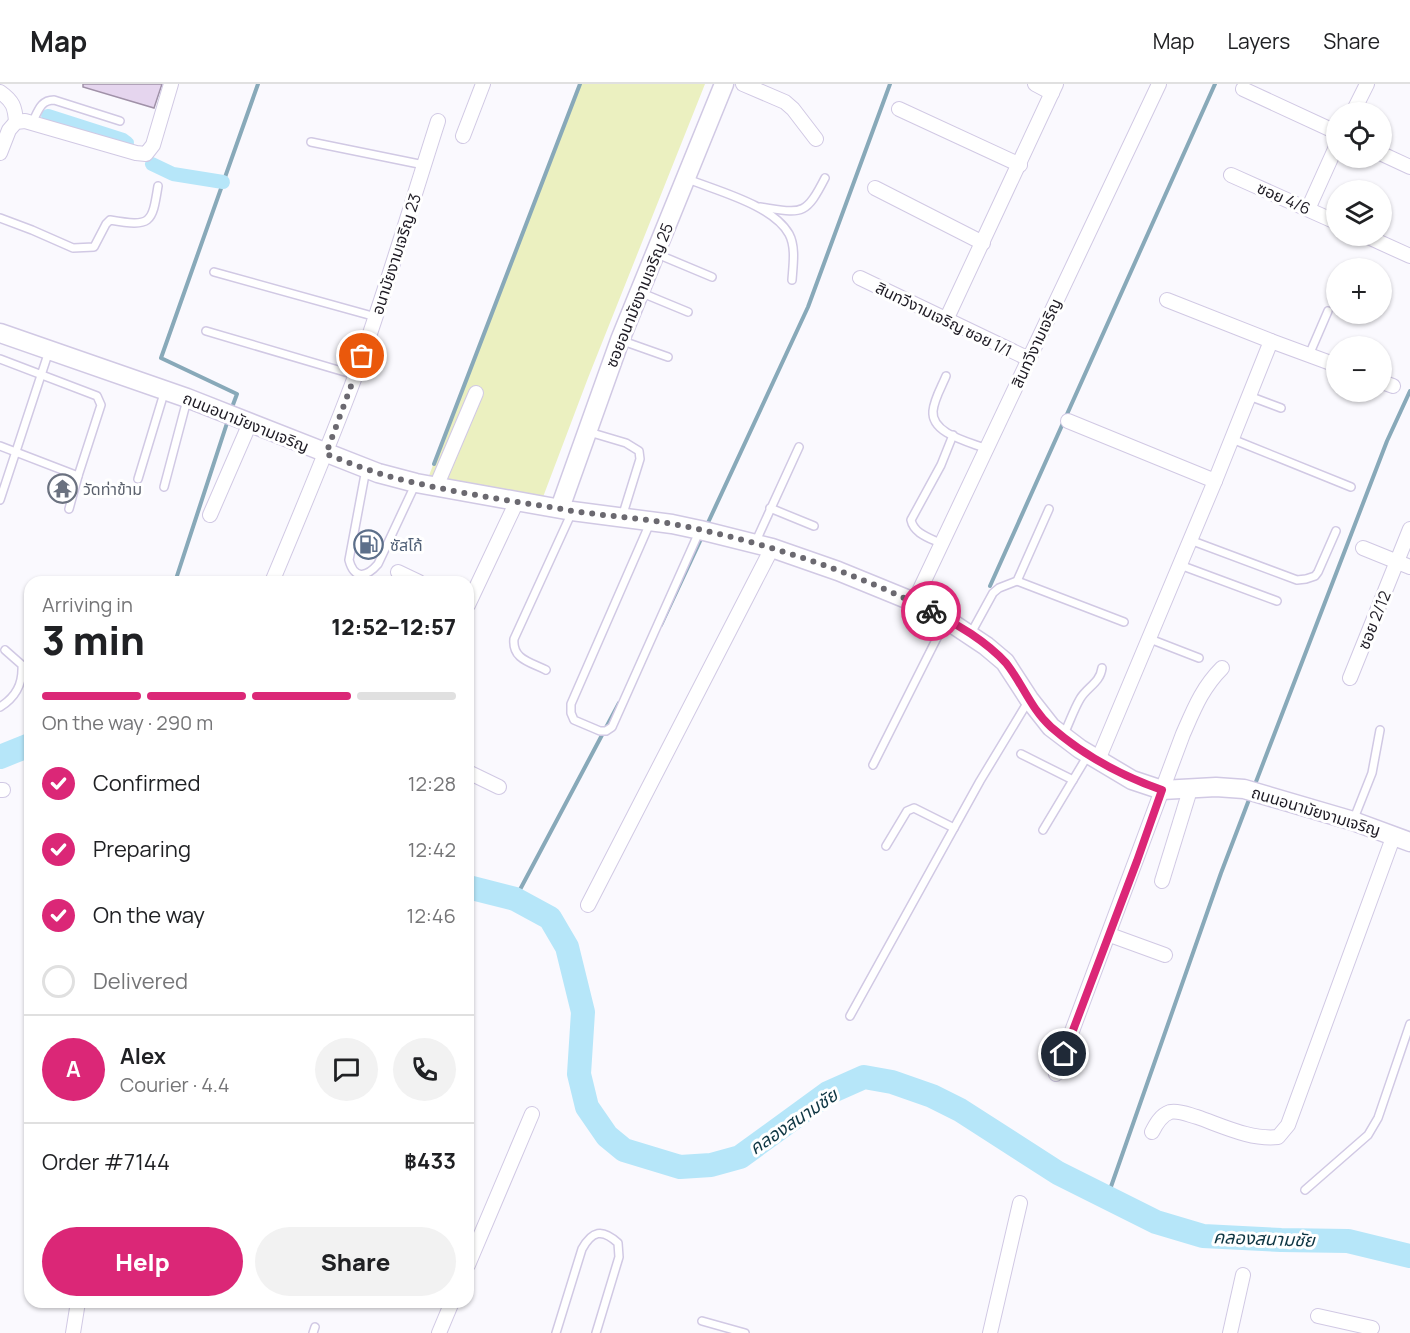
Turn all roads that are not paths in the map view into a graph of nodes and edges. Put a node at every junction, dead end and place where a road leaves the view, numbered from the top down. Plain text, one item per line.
1 (171, 84) edge
2 (483, 84) edge
3 (724, 84) edge
4 (743, 84) edge
5 (1035, 84) edge
6 (1158, 84) edge
7 (1366, 84) edge
8 (1054, 88) edge
9 (1243, 88) dead end
10 (0, 92) edge
11 (1358, 102) edge
12 (899, 109) dead end
13 (120, 121) dead end
14 (438, 121) dead end
15 (16, 122) junction
16 (32, 123) junction
17 (1326, 127) edge
18 (463, 136) dead end
19 (816, 139) dead end
20 (311, 142) dead end
21 (0, 153) edge
22 (1392, 159) edge
23 (424, 165) junction
24 (1020, 165) junction
25 (1410, 167) edge
26 (1327, 168) edge
27 (1231, 175) dead end
28 (685, 178) junction
29 (825, 178) dead end
30 (158, 186) dead end
31 (875, 188) dead end
32 (755, 206) junction
33 (1308, 209) junction
34 (1326, 217) edge
35 (0, 218) edge
36 (983, 243) junction
37 (1388, 246) edge
38 (655, 253) junction
39 (1410, 256) edge
40 (214, 272) dead end
41 (712, 277) dead end
42 (860, 278) dead end
43 (792, 280) dead end
44 (639, 292) junction
45 (1167, 300) dead end
46 (688, 312) dead end
47 (1326, 316) edge
48 (376, 317) junction
49 (946, 320) junction
50 (206, 331) dead end
51 (0, 333) edge
52 (620, 340) junction
53 (1272, 341) junction
54 (49, 351) junction
55 (1309, 355) junction
56 (668, 357) dead end
57 (0, 359) edge
58 (1029, 359) junction
59 (1326, 361) edge
60 (355, 375) junction
61 (41, 376) junction
62 (946, 376) dead end
63 (165, 390) junction
64 (476, 393) dead end
65 (1249, 396) junction
66 (187, 398) junction
67 (1281, 408) dead end
68 (236, 418) junction
69 (1068, 421) dead end
70 (586, 431) junction
71 (953, 435) junction
72 (1232, 439) junction
73 (0, 446) edge
74 (799, 447) dead end
75 (987, 449) junction
76 (15, 452) junction
77 (326, 454) junction
78 (366, 469) junction
79 (78, 476) junction
80 (138, 479) dead end
81 (1215, 481) junction
82 (416, 483) junction
83 (164, 487) dead end
84 (436, 487) junction
85 (1351, 488) dead end
86 (0, 500) edge
87 (517, 501) junction
88 (770, 508) junction
89 (69, 509) dead end
90 (566, 509) junction
91 (1049, 509) dead end
92 (210, 515) dead end
93 (622, 517) junction
94 (651, 521) junction
95 (814, 526) dead end
96 (1410, 529) edge
97 (700, 530) junction
98 (1336, 531) dead end
99 (1190, 540) junction
100 (942, 544) junction
101 (763, 546) junction
102 (1363, 548) dead end
103 (1180, 565) junction
104 (1403, 565) edge
105 (398, 572) dead end
106 (275, 576) edge
107 (406, 576) edge
108 (1017, 581) junction
109 (474, 592) edge
110 (1277, 601) dead end
111 (914, 602) junction
112 (946, 620) junction
113 (1124, 622) dead end
114 (970, 635) junction
115 (1149, 639) junction
116 (5, 650) dead end
117 (1199, 657) dead end
118 (1102, 668) dead end
119 (1222, 668) dead end
120 (546, 670) dead end
121 (1350, 678) dead end
122 (1029, 699) junction
123 (0, 707) edge
124 (1380, 730) dead end
125 (1063, 736) junction
126 (1021, 754) dead end
127 (1093, 757) junction
128 (873, 765) dead end
129 (474, 775) edge
130 (1073, 780) junction
131 (499, 787) dead end
132 (1162, 790) junction
133 (1190, 790) junction
134 (1353, 821) junction
135 (954, 828) junction
136 (1042, 830) dead end
137 (1402, 839) edge
138 (886, 846) dead end
139 (1162, 881) dead end
140 (588, 905) dead end
141 (1110, 935) junction
142 (1165, 955) dead end
143 (850, 1016) dead end
144 (1410, 1024) edge
145 (1056, 1074) dead end
146 (532, 1114) dead end
147 (1152, 1132) dead end
148 (1305, 1190) dead end
149 (1020, 1203) dead end
150 (474, 1251) edge
151 (1244, 1275) dead end
152 (77, 1308) edge
153 (449, 1308) edge
154 (1318, 1316) dead end
155 (702, 1321) dead end
156 (1342, 1327) edge
157 (1372, 1328) dead end
158 (73, 1333) edge
159 (439, 1333) edge
160 (556, 1333) edge
161 (596, 1333) edge
162 (745, 1333) edge
163 (990, 1333) edge
164 (1230, 1333) edge

1 - 16 street
2 - 18 street
3 - 28 street, ซอยอนามัยงามเจริญ 25
4 - 19 street
5 - 8 street
6 - 58 street, สินทวีงามเจริญ
7 - 11 street
8 - 24 street
9 - 17 street
10 - 15 street
12 - 24 street
13 - 16 lane
14 - 23 street, อนามัยงามเจริญ 23
15 - 16 street
15 - 21 street
20 - 23 lane
22 - 25 street
23 - 48 street, อนามัยงามเจริญ 23
24 - 36 street
26 - 33 street
27 - 33 street, ซอย 4/6
28 - 32 lane
28 - 38 street, ซอยอนามัยงามเจริญ 25
29 - 32 lane
30 - 35 lane
31 - 36 street
32 - 43 lane
33 - 34 street, ซอย 4/6
36 - 49 street
37 - 39 street
38 - 41 lane
38 - 44 street, ซอยอนามัยงามเจริญ 25
40 - 48 lane
42 - 49 street, สินทวีงามเจริญ ซอย 1/1
44 - 46 lane
44 - 52 street, ซอยอนามัยงามเจริญ 25
45 - 53 street
47 - 55 lane
48 - 60 street, อนามัยงามเจริญ 23
49 - 58 street, สินทวีงามเจริญ ซอย 1/1
50 - 60 lane
51 - 54 street, ถนนอนามัยงามเจริญ
52 - 56 lane
52 - 70 street, ซอยอนามัยงามเจริญ 25
53 - 55 street
53 - 65 street
54 - 61 lane
54 - 63 street, ถนนอนามัยงามเจริญ
55 - 59 street
57 - 61 lane
58 - 75 street, สินทวีงามเจริญ
60 - 77 street, อนามัยงามเจริญ 23
61 - 76 lane
61 - 79 lane
62 - 71 lane
63 - 66 street, ถนนอนามัยงามเจริญ
63 - 80 lane
64 - 84 street
65 - 67 lane
65 - 72 street
66 - 68 street, ถนนอนามัยงามเจริญ
66 - 83 lane
68 - 77 street, ถนนอนามัยงามเจริญ
68 - 92 street
69 - 81 street
70 - 90 street, ซอยอนามัยงามเจริญ 25
70 - 93 lane
71 - 75 lane
71 - 100 lane
72 - 81 street
72 - 85 lane
73 - 76 lane
74 - 88 lane
75 - 100 street, สินทวีงามเจริญ
76 - 79 lane
76 - 86 lane
77 - 78 street, ถนนอนามัยงามเจริญ
77 - 106 street, อนามัยงามเจริญ 23
78 - 82 street, ถนนอนามัยงามเจริญ
78 - 82 lane
79 - 89 lane
81 - 99 street
82 - 84 street, ถนนอนามัยงามเจริญ
84 - 87 street, ถนนอนามัยงามเจริญ
87 - 90 street, ถนนอนามัยงามเจริญ
87 - 109 street
88 - 95 lane
88 - 101 lane
90 - 93 street, ถนนอนามัยงามเจริญ
90 - 120 lane
91 - 108 lane
93 - 94 street, ถนนอนามัยงามเจริญ
94 - 97 street, ถนนอนามัยงามเจริญ
94 - 97 lane
96 - 104 street, ซอย 2/12
97 - 101 street, ถนนอนามัยงามเจริญ
98 - 99 lane
99 - 103 street
100 - 111 street, สินทวีงามเจริญ
101 - 111 street, ถนนอนามัยงามเจริญ
101 - 140 street
102 - 104 street
103 - 110 lane
103 - 115 street
104 - 121 street, ซอย 2/12
105 - 107 street
108 - 113 lane
108 - 114 lane
111 - 112 street, ถนนอนามัยงามเจริญ
112 - 114 street, ถนนอนามัยงามเจริญ
112 - 128 lane
114 - 122 street, ถนนอนามัยงามเจริญ
115 - 117 lane
115 - 127 street
116 - 123 lane
118 - 125 lane
119 - 132 street
122 - 125 street, ถนนอนามัยงามเจริญ
122 - 135 lane
124 - 134 lane
125 - 127 street, ถนนอนามัยงามเจริญ
126 - 130 lane
127 - 130 lane
127 - 132 street, ถนนอนามัยงามเจริญ
129 - 131 street
130 - 136 lane
132 - 133 street, ถนนอนามัยงามเจริญ
132 - 141 street
133 - 134 street, ถนนอนามัยงามเจริญ
133 - 139 street
134 - 137 street, ถนนอนามัยงามเจริญ
135 - 138 lane
135 - 143 lane
137 - 147 street
141 - 142 street
141 - 145 street
144 - 148 lane
146 - 150 street
149 - 163 street
151 - 164 street
152 - 158 street
153 - 159 street
154 - 156 street
155 - 162 lane
156 - 157 street
160 - 161 lane

